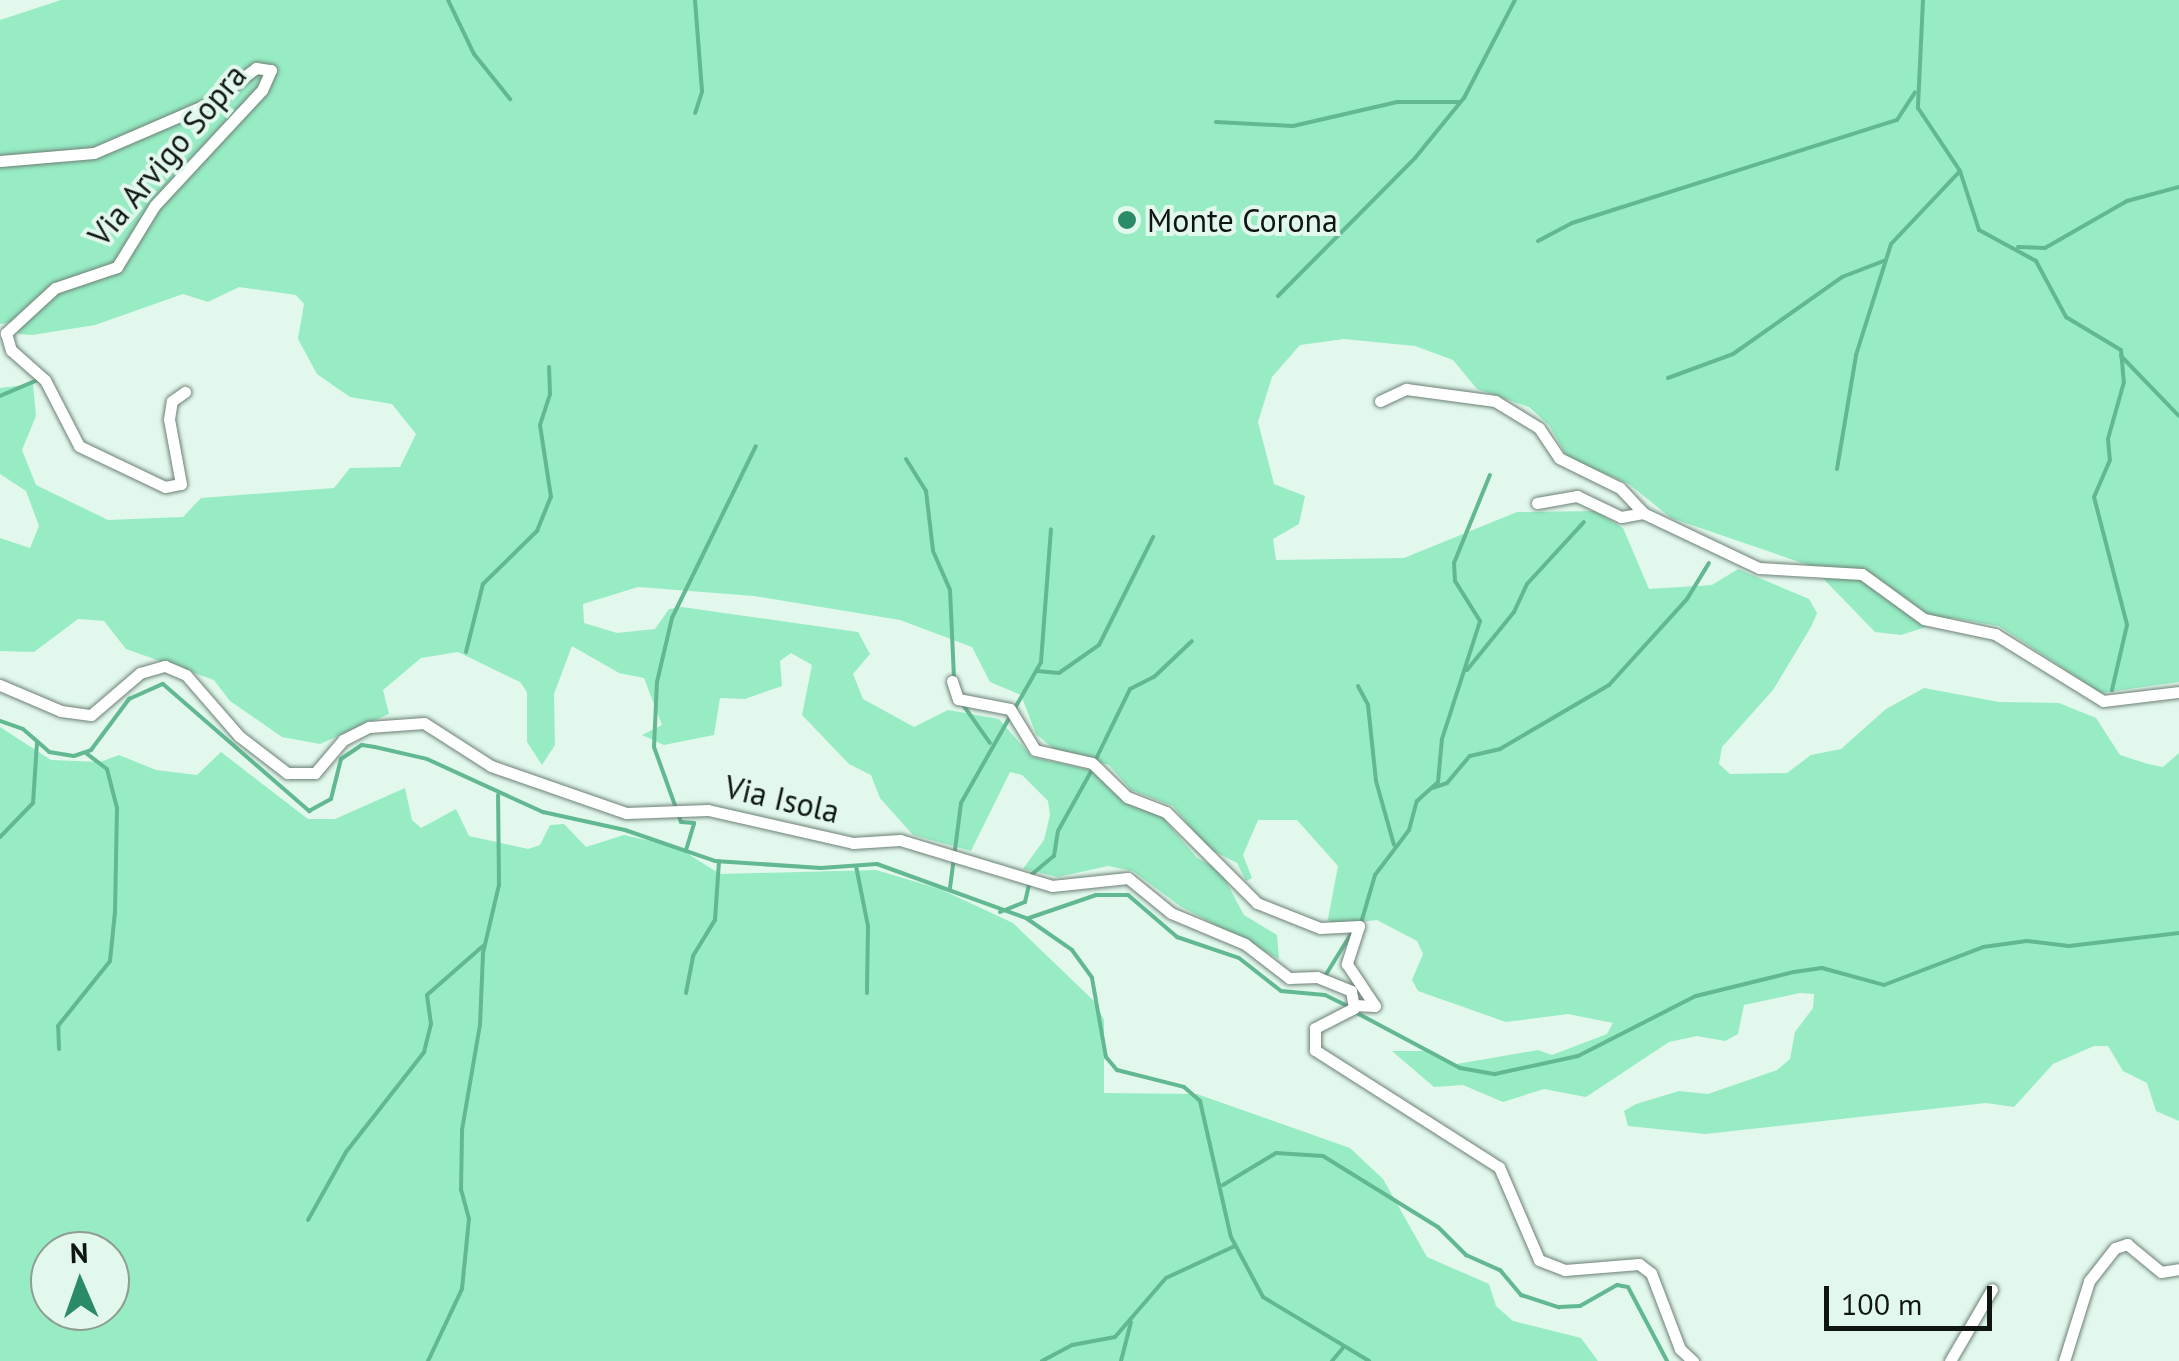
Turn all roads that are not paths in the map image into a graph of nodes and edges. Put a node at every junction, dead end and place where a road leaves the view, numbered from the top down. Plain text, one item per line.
1 (0, 161) edge
2 (3, 333) edge
3 (185, 392) dead end
4 (1380, 401) dead end
5 (1537, 503) dead end
6 (1643, 513) junction
7 (952, 681) dead end
8 (0, 685) edge
9 (2179, 692) edge
10 (1354, 1005) junction
11 (2179, 1269) edge
12 (1992, 1290) dead end
13 (1694, 1361) edge
14 (1950, 1361) edge
15 (2064, 1361) edge

1 - 2 street, Via Arvigo Sopra
2 - 3 street
4 - 6 street
5 - 6 street
6 - 9 street
7 - 10 street
8 - 10 street, Via Isola
10 - 13 street
11 - 15 street
12 - 14 street

